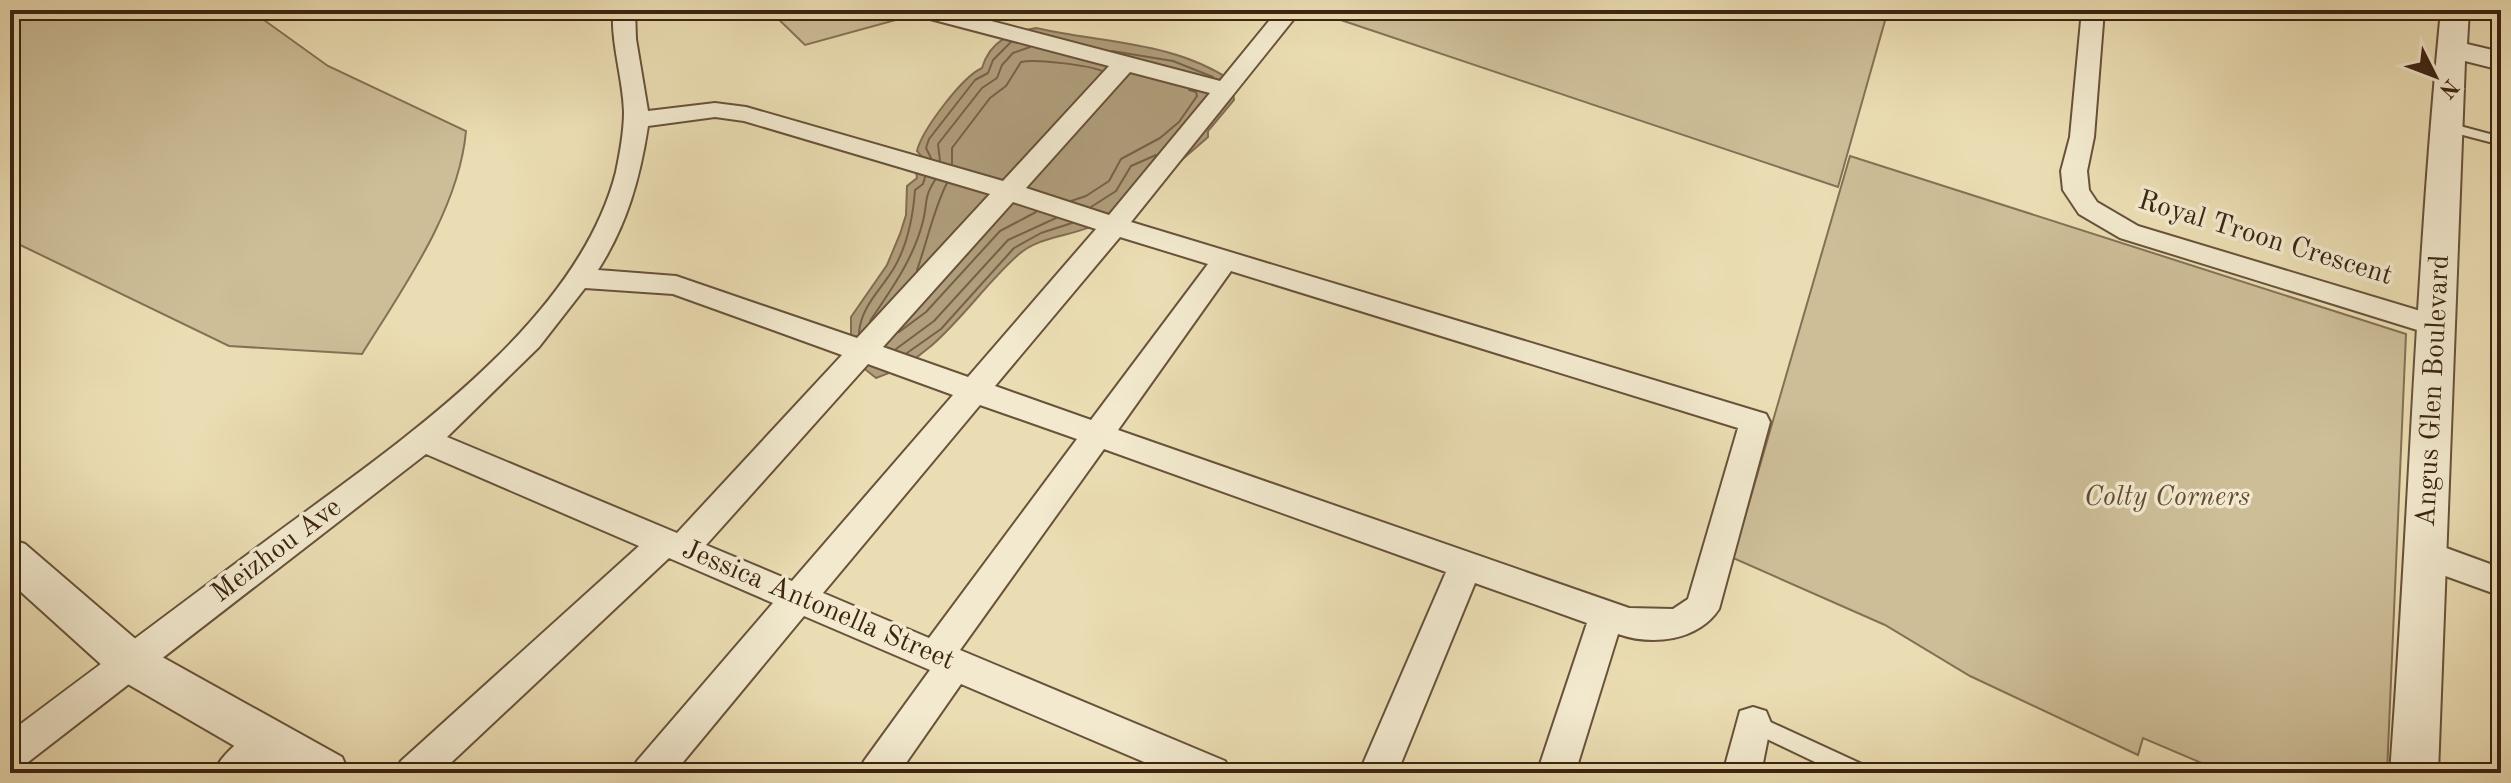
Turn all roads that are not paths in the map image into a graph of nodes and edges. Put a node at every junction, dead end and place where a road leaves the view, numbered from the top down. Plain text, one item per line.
1 (624, 10) edge
2 (923, 10) edge
3 (1290, 10) edge
4 (2093, 10) edge
5 (2455, 10) edge
6 (2453, 49) junction
7 (2501, 61) edge
8 (1125, 63) junction
9 (1225, 90) junction
10 (636, 120) junction
11 (2445, 126) junction
12 (2501, 141) edge
13 (1008, 191) junction
14 (1114, 226) junction
15 (1225, 260) junction
16 (578, 278) junction
17 (2437, 326) junction
18 (863, 350) junction
19 (976, 389) junction
20 (1100, 435) junction
21 (423, 440) junction
22 (674, 546) junction
23 (2427, 555) junction
24 (1465, 567) junction
25 (15, 568) edge
26 (2501, 582) edge
27 (798, 598) junction
28 (1607, 615) junction
29 (945, 660) junction
30 (130, 662) junction
31 (1753, 723) joint
32 (268, 742) junction
33 (10, 754) edge
34 (232, 773) edge
35 (325, 773) edge
36 (414, 773) edge
37 (650, 773) edge
38 (877, 773) edge
39 (1212, 773) edge
40 (1378, 773) edge
41 (1556, 773) edge
42 (1742, 773) edge
43 (1859, 773) edge
44 (2414, 773) edge

1 - 10 street, Meizhou Ave
2 - 8 street
3 - 9 street
4 - 17 street, Royal Troon Crescent
5 - 6 street, Angus Glen Boulevard
6 - 7 street
6 - 11 street, Angus Glen Boulevard
8 - 9 street
8 - 13 street
9 - 14 street
10 - 13 street
10 - 16 street, Meizhou Ave
11 - 12 lane
11 - 17 street, Angus Glen Boulevard
13 - 14 street
13 - 18 street
14 - 15 street
14 - 19 street
15 - 20 street
15 - 28 street
16 - 18 street
16 - 21 street, Meizhou Ave
17 - 23 street, Angus Glen Boulevard
18 - 19 street
18 - 22 street
19 - 20 street
19 - 27 street
20 - 24 street
20 - 29 street
21 - 22 street, Jessica Antonella Street
21 - 30 street, Meizhou Ave
22 - 27 street, Jessica Antonella Street
22 - 36 street
23 - 26 street
23 - 44 street, Angus Glen Boulevard
24 - 28 street
24 - 40 street
25 - 30 street
27 - 29 street, Jessica Antonella Street
27 - 37 street
28 - 41 street
29 - 38 street
29 - 39 street, Jessica Antonella Street
30 - 32 street
30 - 33 street, Meizhou Ave
31 - 42 street
31 - 43 lane
32 - 34 street
32 - 35 street

